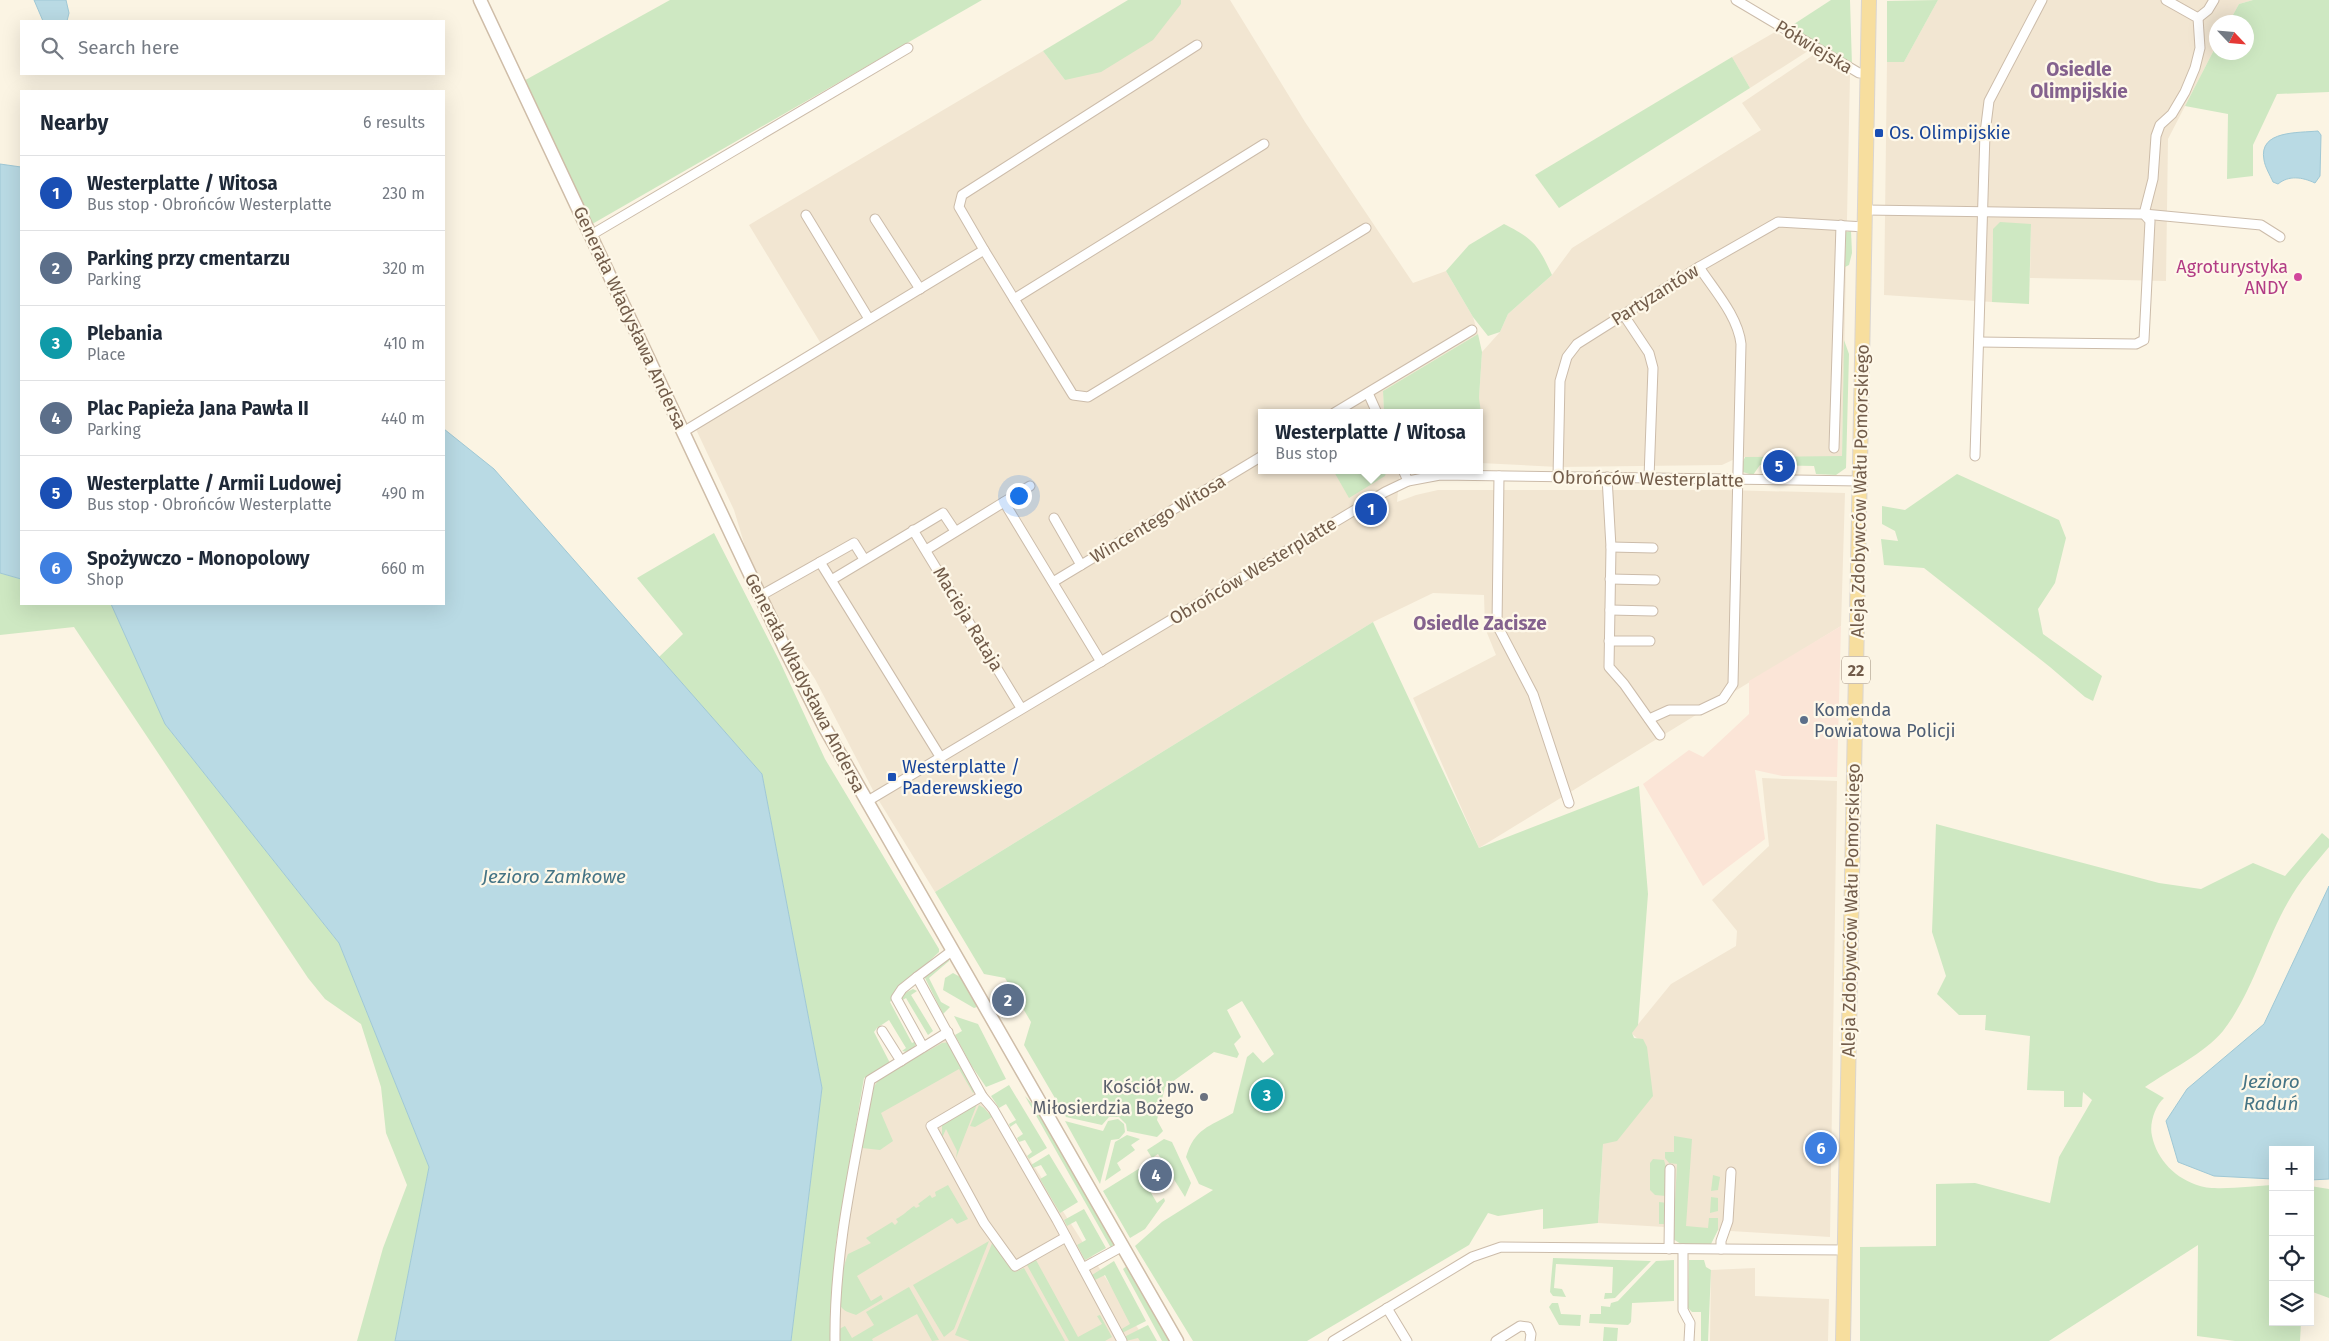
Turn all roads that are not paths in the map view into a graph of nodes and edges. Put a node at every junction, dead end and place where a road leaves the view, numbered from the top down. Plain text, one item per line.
1 (480, 0) edge
2 (1736, 0) edge
3 (1869, 0) edge
4 (2042, 0) edge
5 (2166, 0) edge
6 (2214, 0) edge
7 (2198, 18) junction
8 (1198, 45) dead end
9 (908, 48) dead end
10 (1867, 73) junction
11 (1264, 144) dead end
12 (1866, 210) junction
13 (1983, 211) junction
14 (2144, 214) junction
15 (806, 215) dead end
16 (875, 219) dead end
17 (1841, 225) junction
18 (1865, 227) junction
19 (1366, 228) dead end
20 (591, 235) junction
21 (2280, 237) dead end
22 (984, 250) junction
23 (1699, 267) junction
24 (920, 289) junction
25 (1014, 299) junction
26 (1623, 314) junction
27 (869, 319) junction
28 (1472, 330) dead end
29 (1979, 342) junction
30 (1368, 393) junction
31 (1341, 409) edge
32 (1375, 409) edge
33 (683, 432) junction
34 (1834, 448) dead end
35 (1975, 456) dead end
36 (1258, 458) edge
37 (1405, 474) edge
38 (1499, 476) junction
39 (1558, 477) junction
40 (1607, 478) junction
41 (1649, 478) junction
42 (1408, 481) junction
43 (1739, 481) junction
44 (1860, 481) junction
45 (1030, 486) dead end
46 (1004, 502) junction
47 (1054, 518) dead end
48 (913, 530) junction
49 (955, 532) junction
50 (1611, 547) junction
51 (1654, 548) dead end
52 (926, 550) junction
53 (864, 559) junction
54 (820, 562) junction
55 (1081, 565) junction
56 (833, 579) junction
57 (1610, 579) junction
58 (1655, 580) dead end
59 (1053, 582) junction
60 (760, 596) junction
61 (1610, 610) junction
62 (1653, 611) dead end
63 (1609, 641) junction
64 (1650, 641) dead end
65 (1101, 662) junction
66 (1022, 708) junction
67 (1649, 719) junction
68 (1660, 735) dead end
69 (941, 758) junction
70 (866, 802) junction
71 (1569, 803) dead end
72 (953, 950) junction
73 (917, 977) junction
74 (882, 1031) dead end
75 (948, 1032) junction
76 (923, 1047) junction
77 (901, 1061) junction
78 (982, 1096) junction
79 (1670, 1169) dead end
80 (1731, 1172) dead end
81 (1066, 1237) junction
82 (1123, 1246) junction
83 (1669, 1248) junction
84 (1683, 1249) junction
85 (1721, 1249) junction
86 (1846, 1250) junction
87 (1083, 1268) junction
88 (1387, 1308) junction
89 (835, 1341) edge
90 (1122, 1341) edge
91 (1177, 1341) edge
92 (1333, 1341) edge
93 (1407, 1341) edge
94 (1496, 1341) edge
95 (1530, 1341) edge
96 (1689, 1341) edge
97 (1843, 1341) edge

1 - 20 main road, Generała Władysława Andersa
2 - 10 street, Półwiejska
3 - 10 main road, Aleja Zdobywców Wału Pomorskiego / 22
4 - 13 street
5 - 7 street
6 - 7 street
7 - 14 street
8 - 22 street
9 - 20 street
10 - 12 main road, Aleja Zdobywców Wału Pomorskiego / 22
11 - 25 street
12 - 13 street
12 - 18 main road, Aleja Zdobywców Wału Pomorskiego / 22
13 - 14 street
13 - 29 street
14 - 21 street
14 - 29 street
15 - 27 street
16 - 24 street
17 - 18 street, Partyzantów
17 - 23 street, Partyzantów
17 - 34 street
18 - 44 main road, Aleja Zdobywców Wału Pomorskiego / 22
19 - 25 street
20 - 33 main road, Generała Władysława Andersa
22 - 24 street
22 - 25 street
23 - 26 street, Partyzantów
23 - 43 street
24 - 27 street
26 - 39 street, Partyzantów
26 - 41 street
27 - 33 street
28 - 30 street
29 - 35 street
30 - 31 street
30 - 32 street
33 - 60 main road, Generała Władysława Andersa
36 - 55 street, Wincentego Witosa
37 - 42 street
38 - 39 street, Obrońców Westerplatte
38 - 42 street, Obrońców Westerplatte
38 - 71 street
39 - 40 street, Obrońców Westerplatte
40 - 41 street, Obrońców Westerplatte
40 - 50 street
41 - 43 street, Obrońców Westerplatte
42 - 65 street, Obrońców Westerplatte
43 - 44 street, Obrońców Westerplatte
43 - 67 street
44 - 86 main road, Aleja Zdobywców Wału Pomorskiego / 22
45 - 46 street
46 - 49 street
46 - 59 street
47 - 55 street
48 - 49 street
48 - 52 street, Macieja Rataja
48 - 53 street
49 - 52 street
50 - 51 street
50 - 57 street
52 - 66 street, Macieja Rataja
53 - 54 street
53 - 56 street
54 - 56 street
54 - 60 street
55 - 59 street, Wincentego Witosa
56 - 69 street
57 - 58 street
57 - 61 street
59 - 65 street
60 - 70 main road, Generała Władysława Andersa
61 - 62 street
61 - 63 street
63 - 64 street
63 - 67 street
65 - 66 street, Obrońców Westerplatte
66 - 69 street, Obrońców Westerplatte
67 - 68 street
69 - 70 street, Obrońców Westerplatte
70 - 72 main road, Generała Władysława Andersa
72 - 73 street
72 - 82 main road, Generała Władysława Andersa
73 - 75 street
73 - 76 street
74 - 77 street
75 - 76 street
75 - 78 street
76 - 77 street
77 - 89 street
78 - 81 street
78 - 81 street
79 - 83 street
80 - 85 street
81 - 87 street
82 - 87 street
82 - 91 main road, Generała Władysława Andersa
83 - 84 street
83 - 88 street
84 - 85 street
84 - 96 street
85 - 86 street
86 - 97 main road, Aleja Zdobywców Wału Pomorskiego / 22
87 - 90 street
88 - 92 street
88 - 93 street
94 - 95 street

